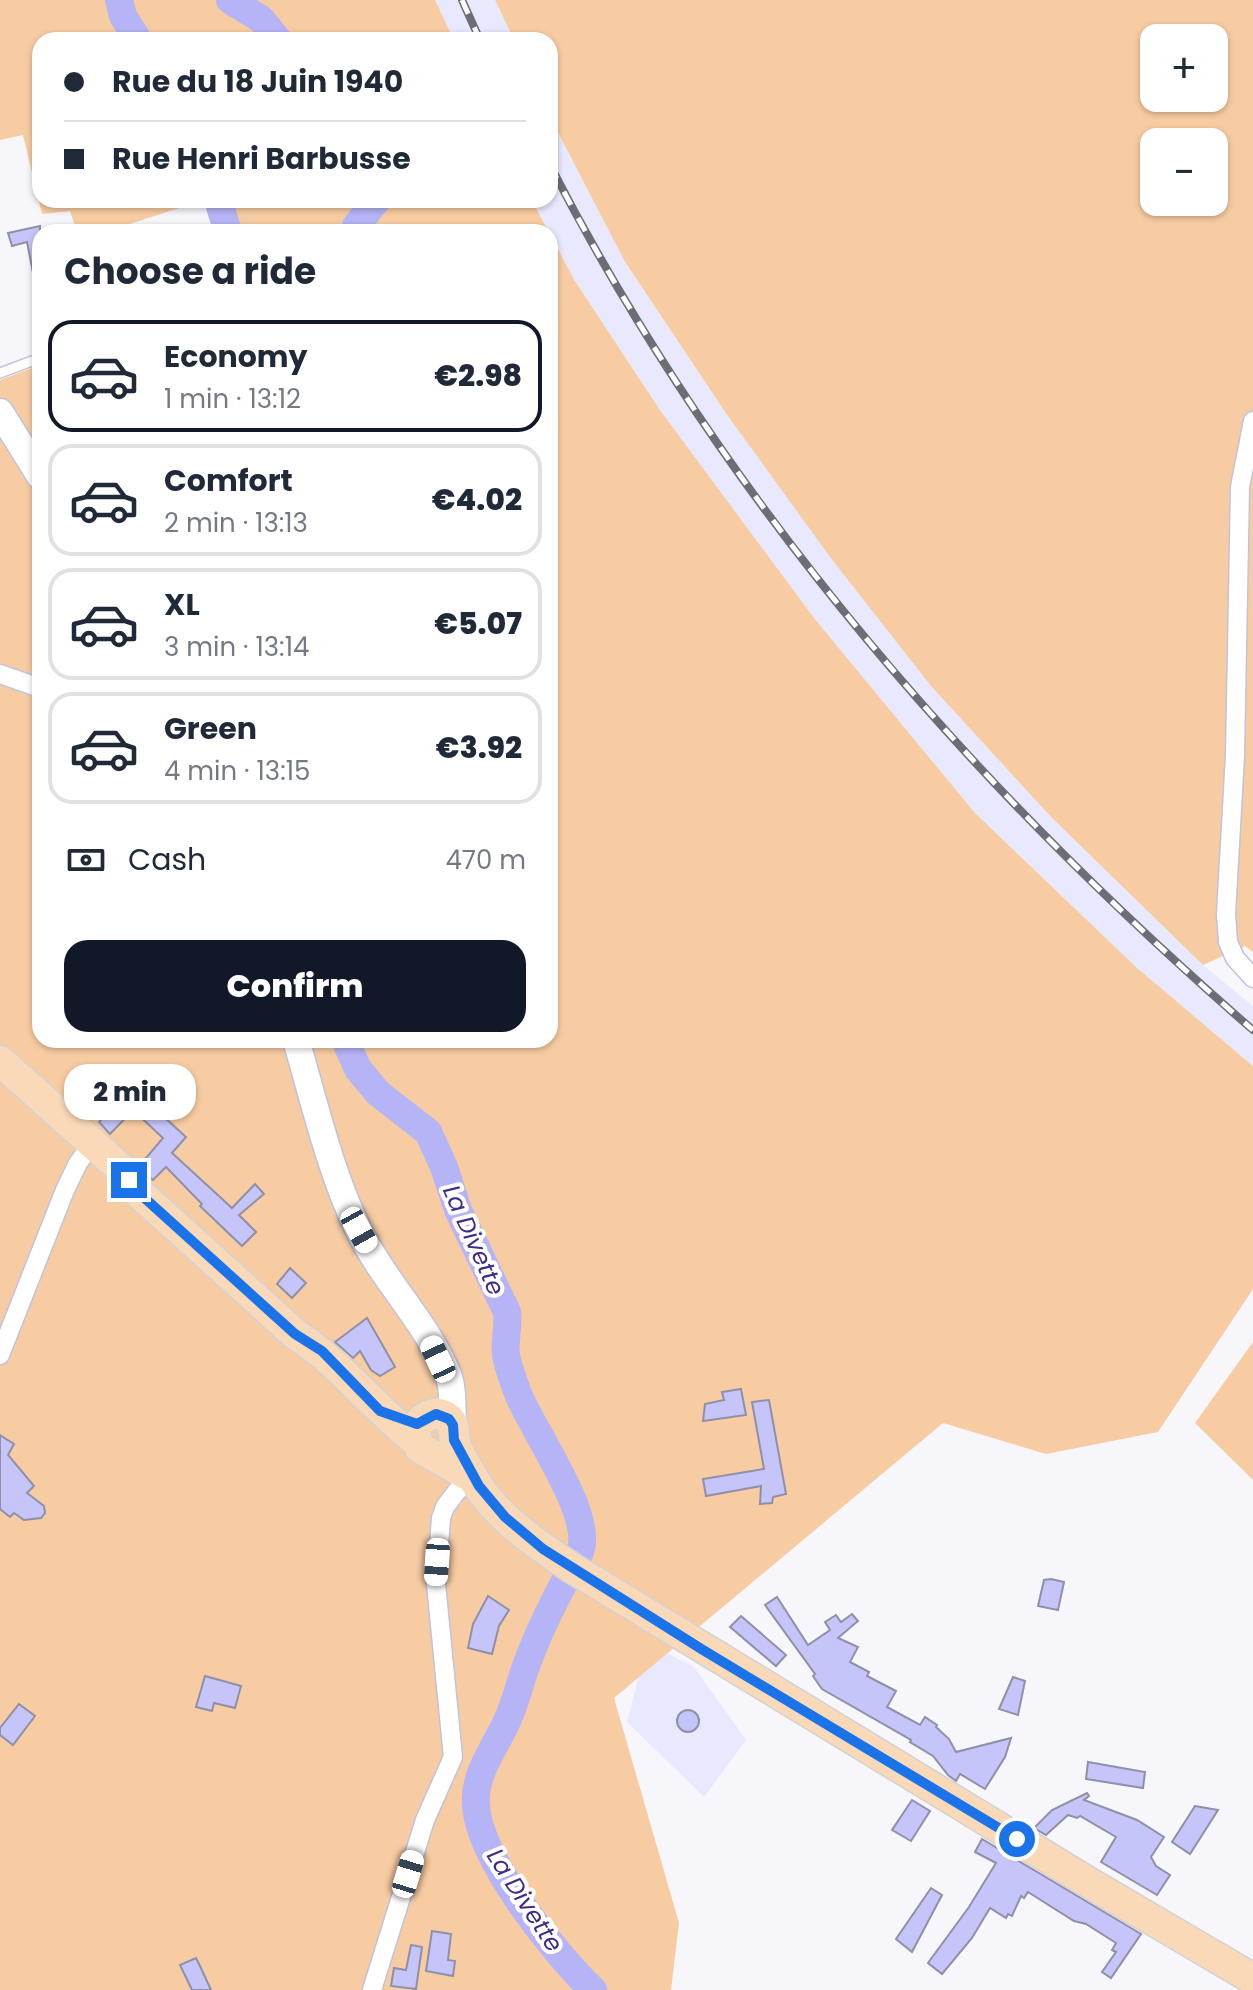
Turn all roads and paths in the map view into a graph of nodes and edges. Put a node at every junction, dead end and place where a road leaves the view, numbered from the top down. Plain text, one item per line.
1 (32, 361) edge
2 (0, 373) edge
3 (0, 412) edge
4 (1253, 421) edge
5 (32, 463) edge
6 (0, 674) edge
7 (32, 685) edge
8 (1253, 978) edge
9 (298, 1048) edge
10 (0, 1061) edge
11 (92, 1144) junction
12 (0, 1355) edge
13 (435, 1433) junction
14 (473, 1478) junction
15 (1253, 1979) edge
16 (372, 1990) edge

1 - 2 lane
3 - 5 main road
4 - 8 street
6 - 7 street
9 - 13 main road
10 - 11 main road
11 - 12 street
11 - 13 main road
13 - 14 main road
14 - 15 main road
14 - 16 street

